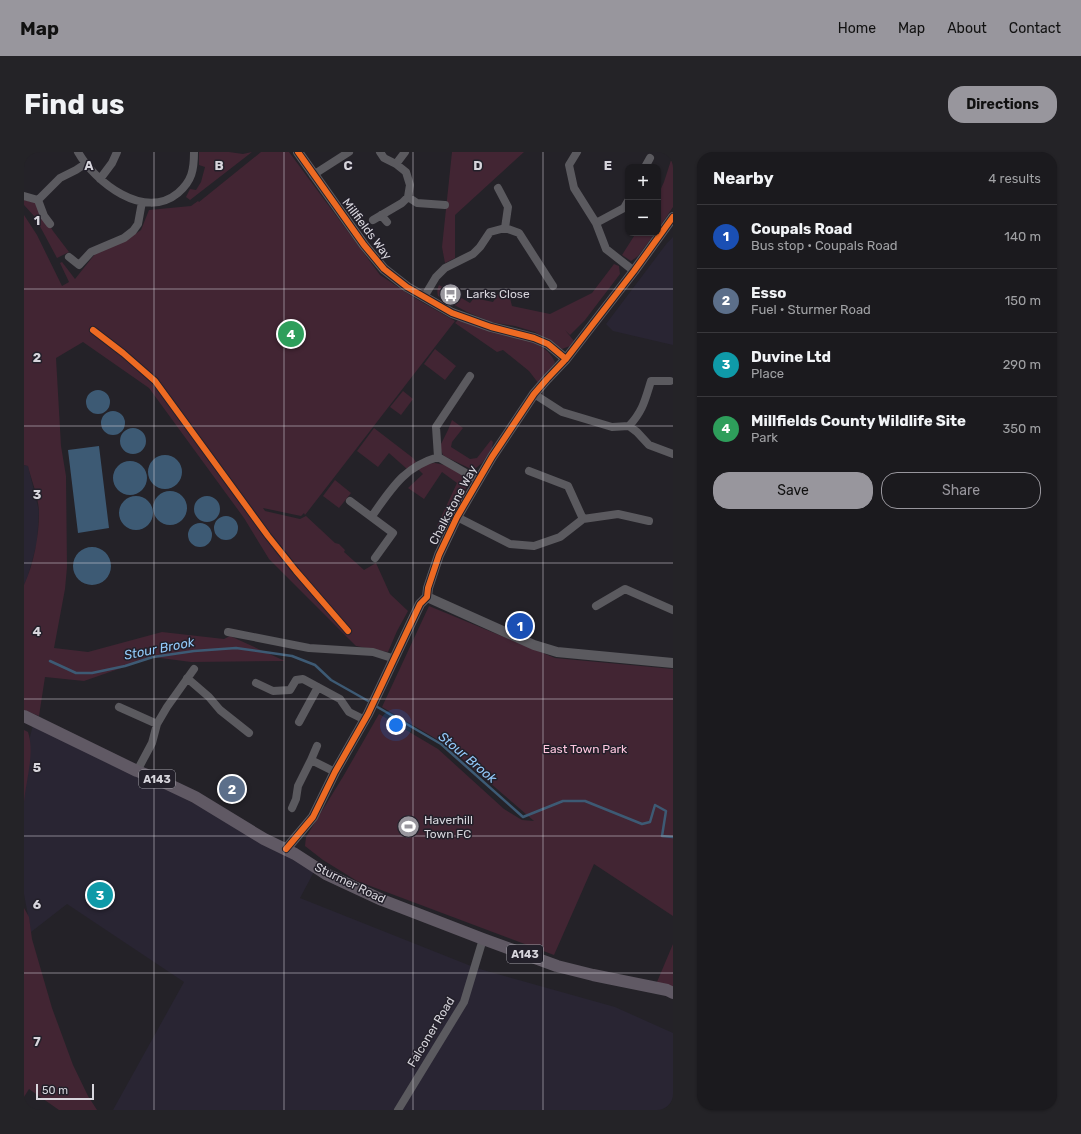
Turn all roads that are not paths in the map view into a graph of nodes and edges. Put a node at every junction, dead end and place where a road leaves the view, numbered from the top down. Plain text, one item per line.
1 (78, 152) edge
2 (117, 152) edge
3 (194, 152) edge
4 (298, 152) edge
5 (348, 152) edge
6 (380, 152) edge
7 (406, 152) edge
8 (577, 152) edge
9 (650, 158) dead end
10 (84, 164) junction
11 (396, 164) junction
12 (647, 164) edge
13 (313, 175) junction
14 (100, 179) junction
15 (498, 188) dead end
16 (24, 196) edge
17 (408, 197) junction
18 (38, 200) junction
19 (142, 202) junction
20 (445, 205) dead end
21 (625, 206) edge
22 (382, 215) junction
23 (673, 217) edge
24 (373, 220) dead end
25 (387, 222) dead end
26 (596, 223) junction
27 (50, 224) dead end
28 (505, 228) junction
29 (69, 257) dead end
30 (634, 271) junction
31 (553, 286) dead end
32 (424, 297) junction
33 (566, 359) junction
34 (470, 376) dead end
35 (670, 381) dead end
36 (534, 394) junction
37 (629, 426) junction
38 (673, 454) edge
39 (438, 457) junction
40 (528, 471) dead end
41 (478, 480) junction
42 (350, 500) dead end
43 (372, 516) junction
44 (457, 517) junction
45 (583, 519) junction
46 (649, 521) dead end
47 (375, 558) dead end
48 (427, 597) junction
49 (596, 606) dead end
50 (673, 610) edge
51 (228, 632) dead end
52 (395, 659) junction
53 (673, 663) edge
54 (194, 669) dead end
55 (187, 678) junction
56 (256, 683) dead end
57 (318, 687) junction
58 (119, 707) dead end
59 (24, 716) edge
60 (367, 717) junction
61 (299, 722) dead end
62 (157, 724) junction
63 (249, 733) dead end
64 (317, 746) dead end
65 (311, 760) junction
66 (137, 771) junction
67 (335, 772) junction
68 (292, 808) dead end
69 (286, 849) junction
70 (484, 940) junction
71 (673, 993) edge
72 (398, 1110) edge

1 - 10 street
2 - 14 street
3 - 19 street
4 - 13 street, Millfields Way
5 - 13 street
6 - 11 street
7 - 11 street
8 - 26 street
9 - 12 street
10 - 14 street
10 - 18 street
11 - 17 street
13 - 32 street, Millfields Way
14 - 19 street
15 - 28 street
16 - 18 street
17 - 20 street
17 - 22 street
18 - 27 street
19 - 29 street
21 - 26 street
22 - 24 street
22 - 25 street
23 - 30 street, Chalkstone Way
26 - 30 street
28 - 31 street
28 - 32 street
30 - 33 street, Chalkstone Way
32 - 33 street, Millfields Way
33 - 36 street, Chalkstone Way
34 - 39 street
35 - 37 street
36 - 37 street
36 - 41 street, Chalkstone Way
37 - 38 street
39 - 41 street
39 - 43 street
40 - 45 street
41 - 44 street, Chalkstone Way
42 - 43 street
43 - 47 street
44 - 45 street
44 - 48 street, Chalkstone Way
45 - 46 street
48 - 52 street, Chalkstone Way
48 - 53 street
49 - 50 street
51 - 52 street
52 - 60 street, Chalkstone Way
54 - 55 street
55 - 62 street
55 - 63 street
56 - 57 street
57 - 60 street
57 - 61 street
58 - 62 street
59 - 66 main road, Sturmer Road / A143
60 - 67 street, Chalkstone Way
62 - 66 street
64 - 65 street
65 - 67 street
65 - 68 street
66 - 69 main road, Sturmer Road / A143
67 - 69 street, Chalkstone Way
69 - 70 main road, Sturmer Road / A143
70 - 71 main road, Sturmer Road / A143
70 - 72 street, Falconer Road

